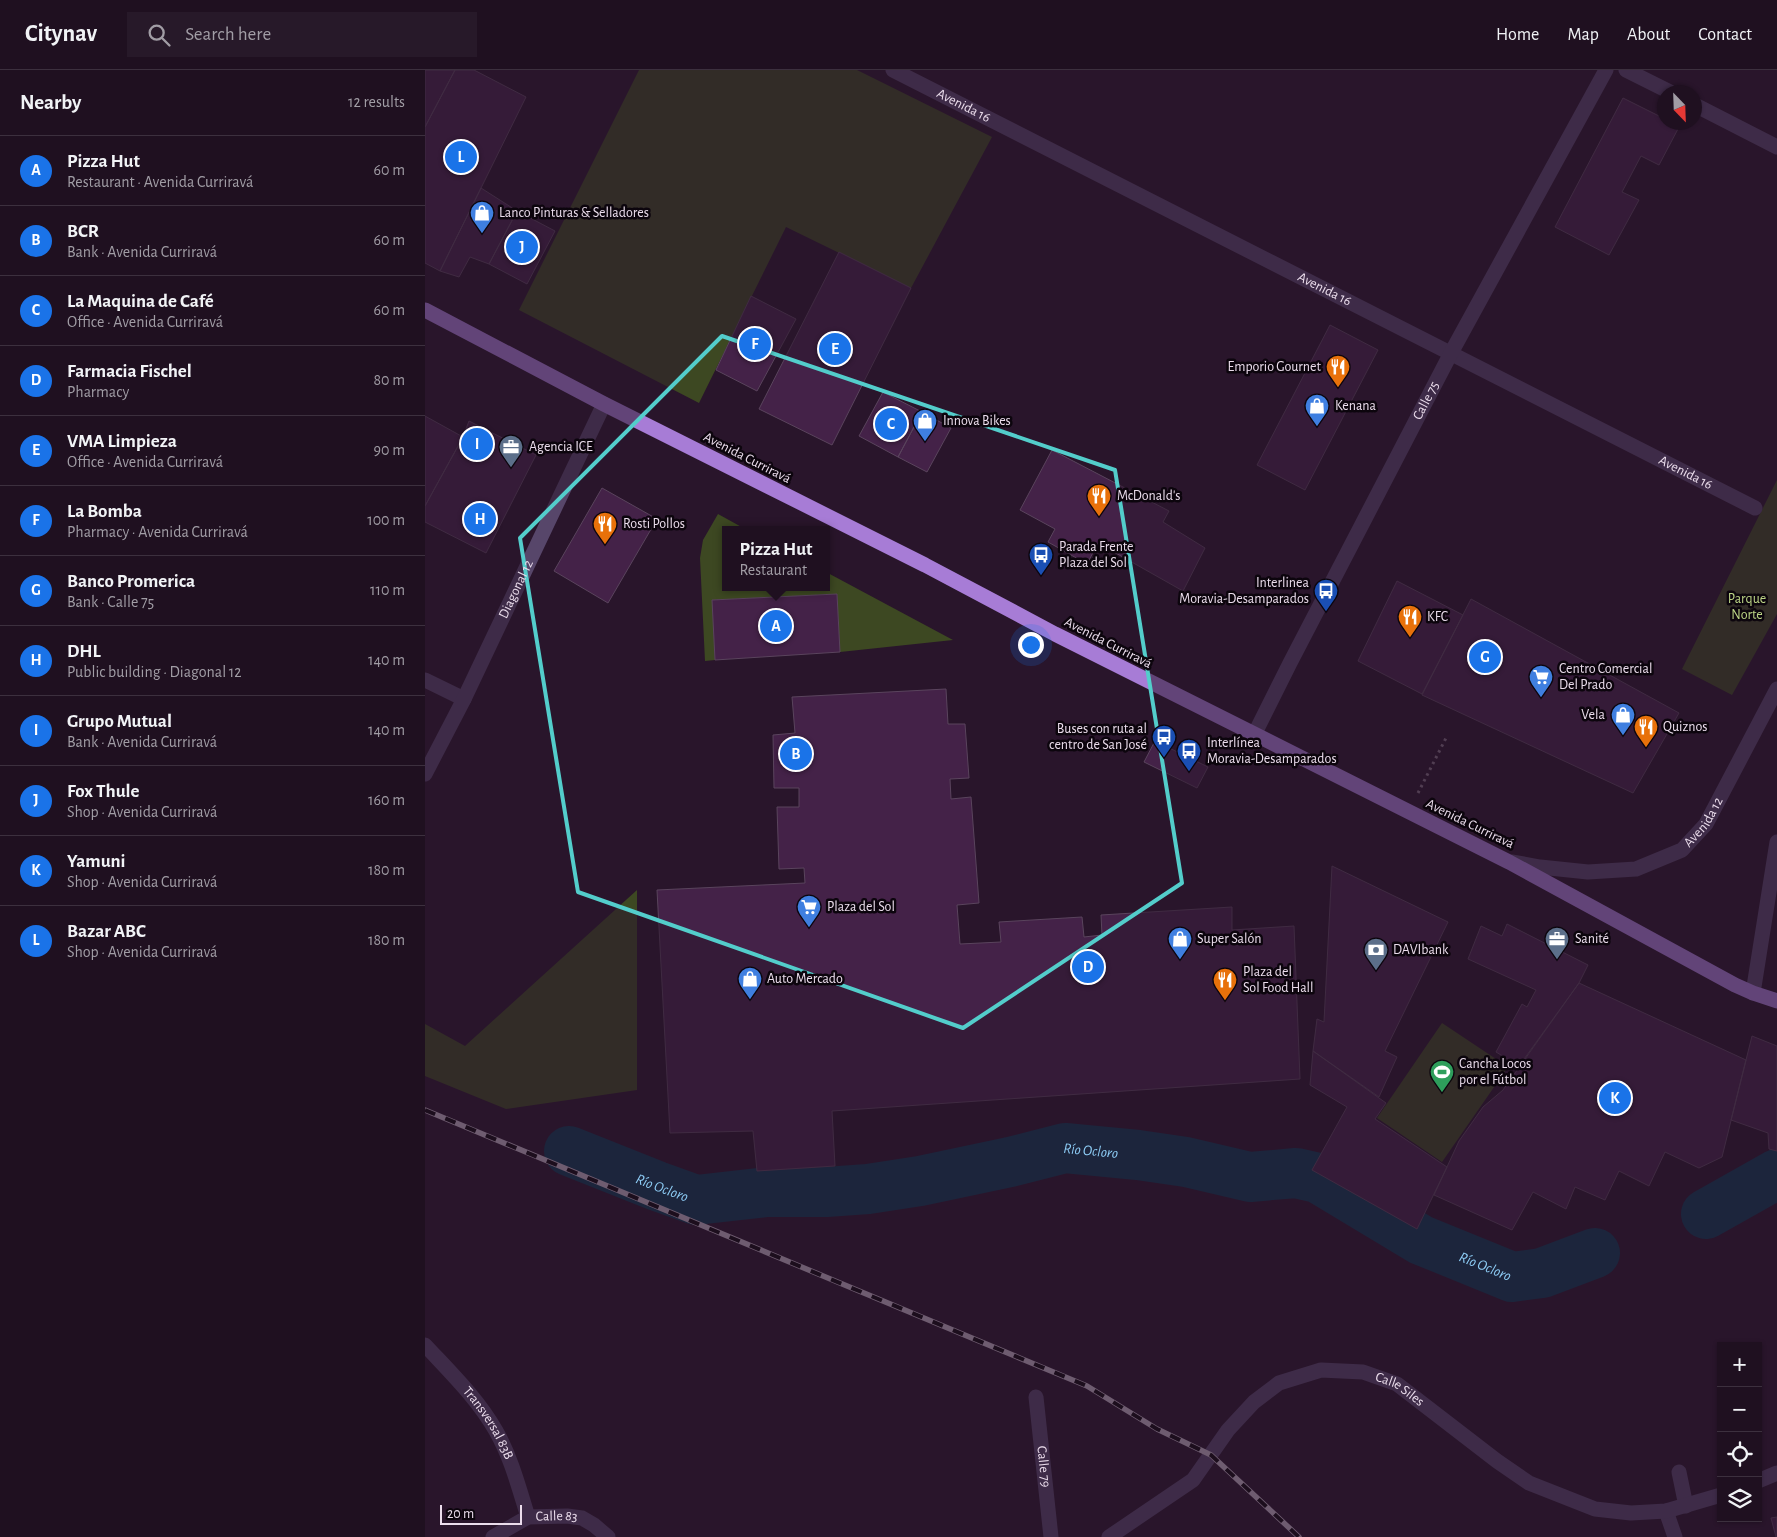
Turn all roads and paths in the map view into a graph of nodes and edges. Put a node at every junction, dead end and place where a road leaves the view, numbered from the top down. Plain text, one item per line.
1 (893, 70) edge
2 (1605, 70) edge
3 (1626, 70) edge
4 (1657, 86) edge
5 (1702, 109) edge
6 (1777, 147) edge
7 (425, 310) edge
8 (1451, 354) junction
9 (605, 404) junction
10 (1755, 508) dead end
11 (425, 680) edge
12 (1777, 689) edge
13 (463, 699) junction
14 (1254, 735) junction
15 (1446, 738) dead end
16 (425, 774) edge
17 (1408, 812) junction
18 (1777, 842) edge
19 (1509, 862) junction
20 (1753, 993) junction
21 (1777, 1002) edge
22 (425, 1345) edge
23 (1036, 1397) dead end
24 (1679, 1472) dead end
25 (1777, 1473) edge
26 (1762, 1479) edge
27 (1717, 1496) edge
28 (1686, 1506) junction
29 (1666, 1511) junction
30 (528, 1517) junction
31 (493, 1537) edge
32 (608, 1537) edge
33 (1051, 1537) edge
34 (1109, 1537) edge
35 (1675, 1537) edge

1 - 8 street, Avenida 16
2 - 8 street, Calle 75
3 - 4 street
5 - 6 street
7 - 9 highway, Avenida Curriravá
8 - 10 street, Avenida 16
8 - 14 street, Calle 75
9 - 13 street, Diagonal 12
9 - 14 highway, Avenida Curriravá
11 - 13 street
12 - 19 street, Avenida 12
13 - 16 street, Diagonal 12
14 - 17 highway, Avenida Curriravá
15 - 17 path
17 - 19 highway, Avenida Curriravá
18 - 20 street
19 - 20 highway, Avenida Curriravá
20 - 21 highway, Avenida Curriravá
22 - 30 street, Transversal 83B
23 - 33 street, Calle 79
24 - 28 street
25 - 26 street
27 - 28 street, Calle Siles
28 - 29 street, Calle Siles
29 - 34 street, Calle Siles
29 - 35 street
30 - 31 street
30 - 32 street, Calle 83

